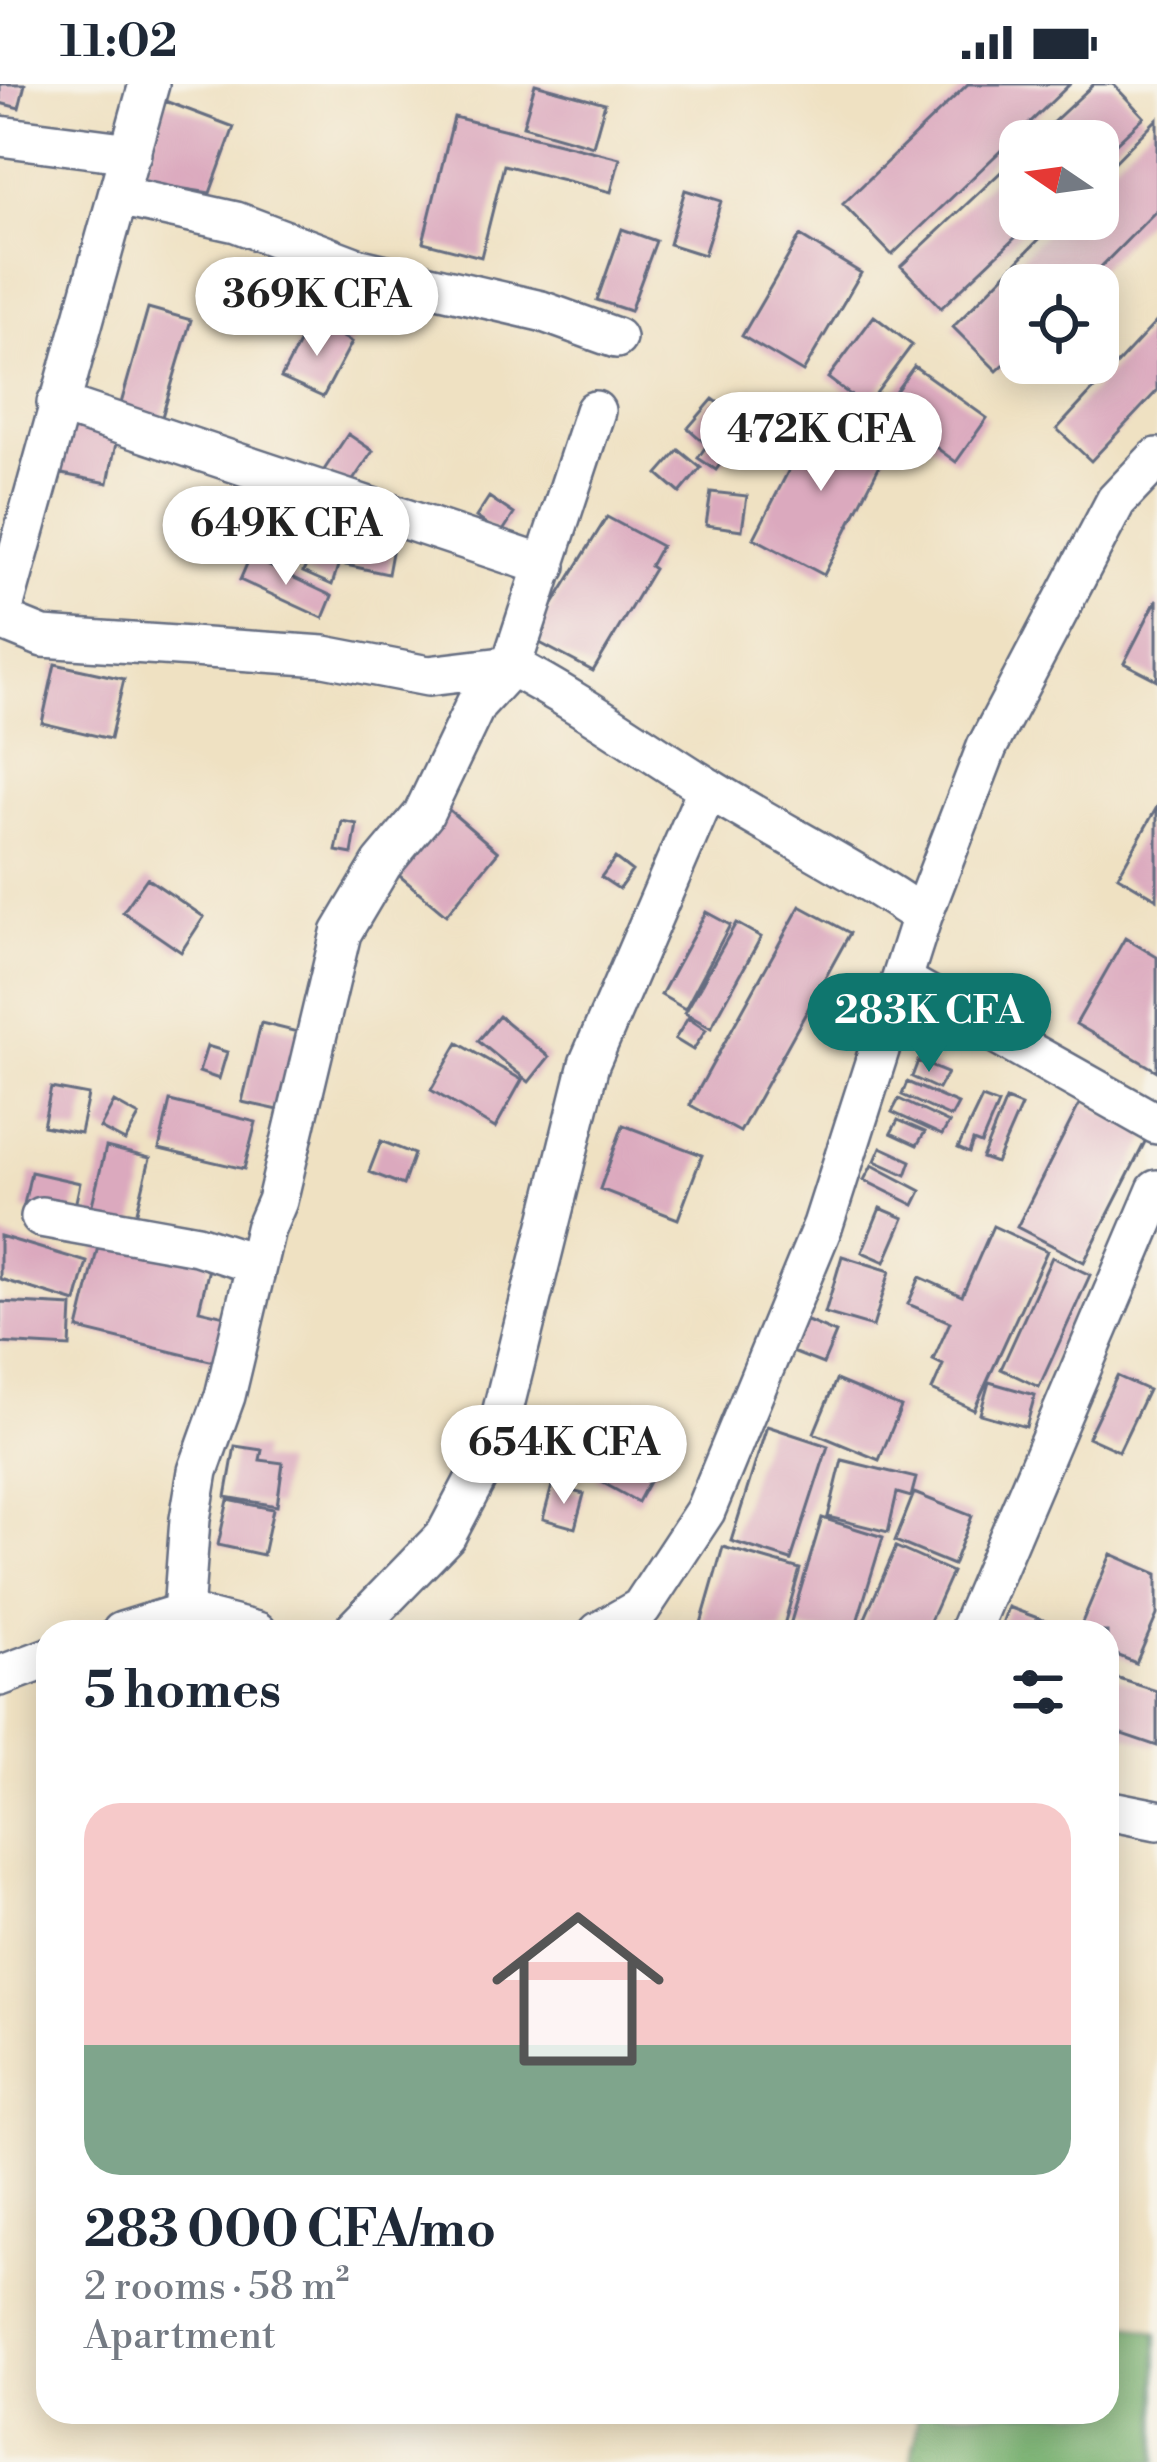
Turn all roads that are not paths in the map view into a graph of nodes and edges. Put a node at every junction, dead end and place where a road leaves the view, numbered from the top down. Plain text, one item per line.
1 (149, 84) edge
2 (0, 136) edge
3 (130, 152) junction
4 (119, 196) junction
5 (616, 338) dead end
6 (57, 403) junction
7 (595, 411) dead end
8 (1157, 458) edge
9 (545, 566) junction
10 (511, 666) junction
11 (708, 788) junction
12 (922, 916) junction
13 (903, 981) junction
14 (1157, 1124) edge
15 (1157, 1190) edge
16 (41, 1217) dead end
17 (256, 1264) junction
18 (183, 1612) junction
19 (159, 1620) edge
20 (213, 1620) edge
21 (364, 1620) edge
22 (620, 1620) edge
23 (974, 1620) edge
24 (36, 1662) edge
25 (0, 1676) edge
26 (1119, 1812) edge
27 (1157, 1820) edge

1 - 3 street
2 - 3 street
3 - 4 street
4 - 5 street
4 - 6 street
6 - 9 street
6 - 10 street
7 - 9 street
8 - 12 street
9 - 10 street
10 - 11 street
10 - 17 street
11 - 12 street
11 - 21 street
12 - 13 street
13 - 14 street
13 - 22 street
15 - 23 street
16 - 17 street
17 - 18 street
18 - 19 street
18 - 20 street
24 - 25 street
26 - 27 street

